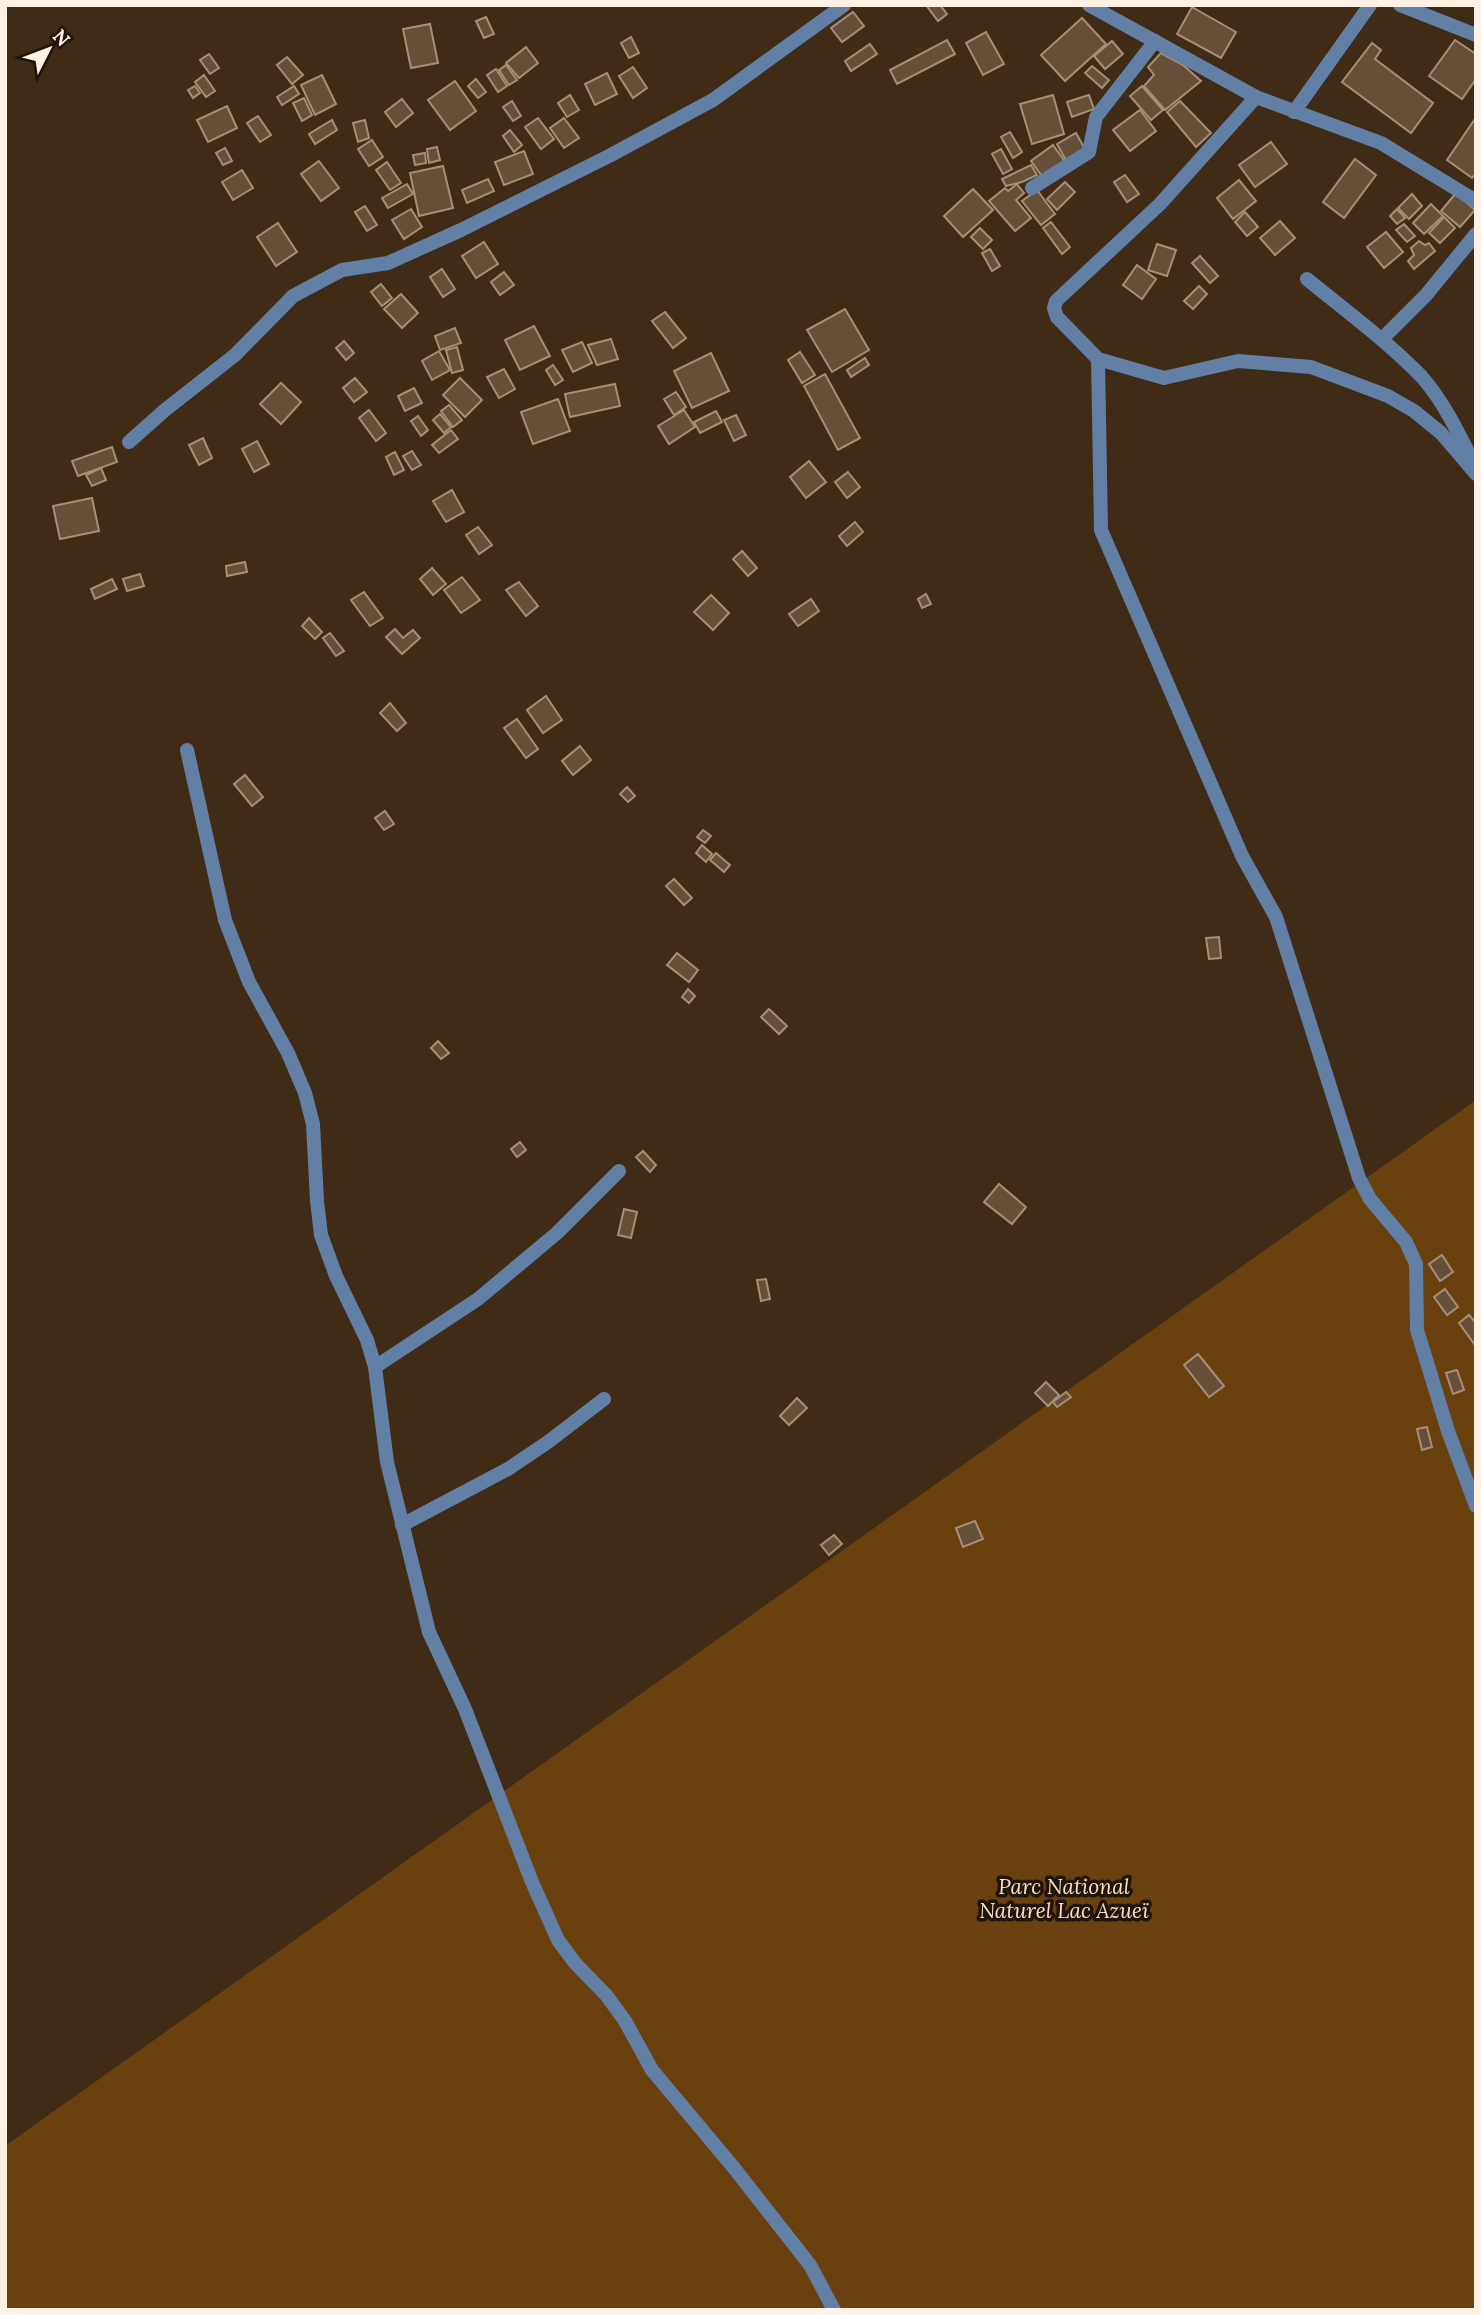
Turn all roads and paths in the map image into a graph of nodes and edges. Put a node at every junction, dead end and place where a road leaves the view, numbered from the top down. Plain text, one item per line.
1 (844, 5) edge
2 (1089, 5) edge
3 (1370, 5) edge
4 (1400, 5) edge
5 (1420, 9) edge
6 (1476, 35) edge
7 (1155, 41) junction
8 (1256, 97) junction
9 (1294, 112) junction
10 (1032, 188) dead end
11 (1476, 201) edge
12 (1476, 234) edge
13 (1307, 279) dead end
14 (1382, 340) junction
15 (1098, 359) junction
16 (130, 442) dead end
17 (1476, 468) edge
18 (1476, 474) edge
19 (187, 750) dead end
20 (619, 1171) dead end
21 (375, 1367) junction
22 (604, 1399) dead end
23 (1476, 1506) edge
24 (402, 1525) junction
25 (834, 2310) edge

1 - 16 street
2 - 7 street
3 - 9 street
4 - 5 street
5 - 6 street
7 - 8 street
7 - 10 street
8 - 9 street
8 - 15 street
9 - 11 street
12 - 14 street
13 - 14 street
14 - 17 street
15 - 18 street
15 - 23 street
19 - 21 street
20 - 21 street
21 - 24 street
22 - 24 street
24 - 25 street

